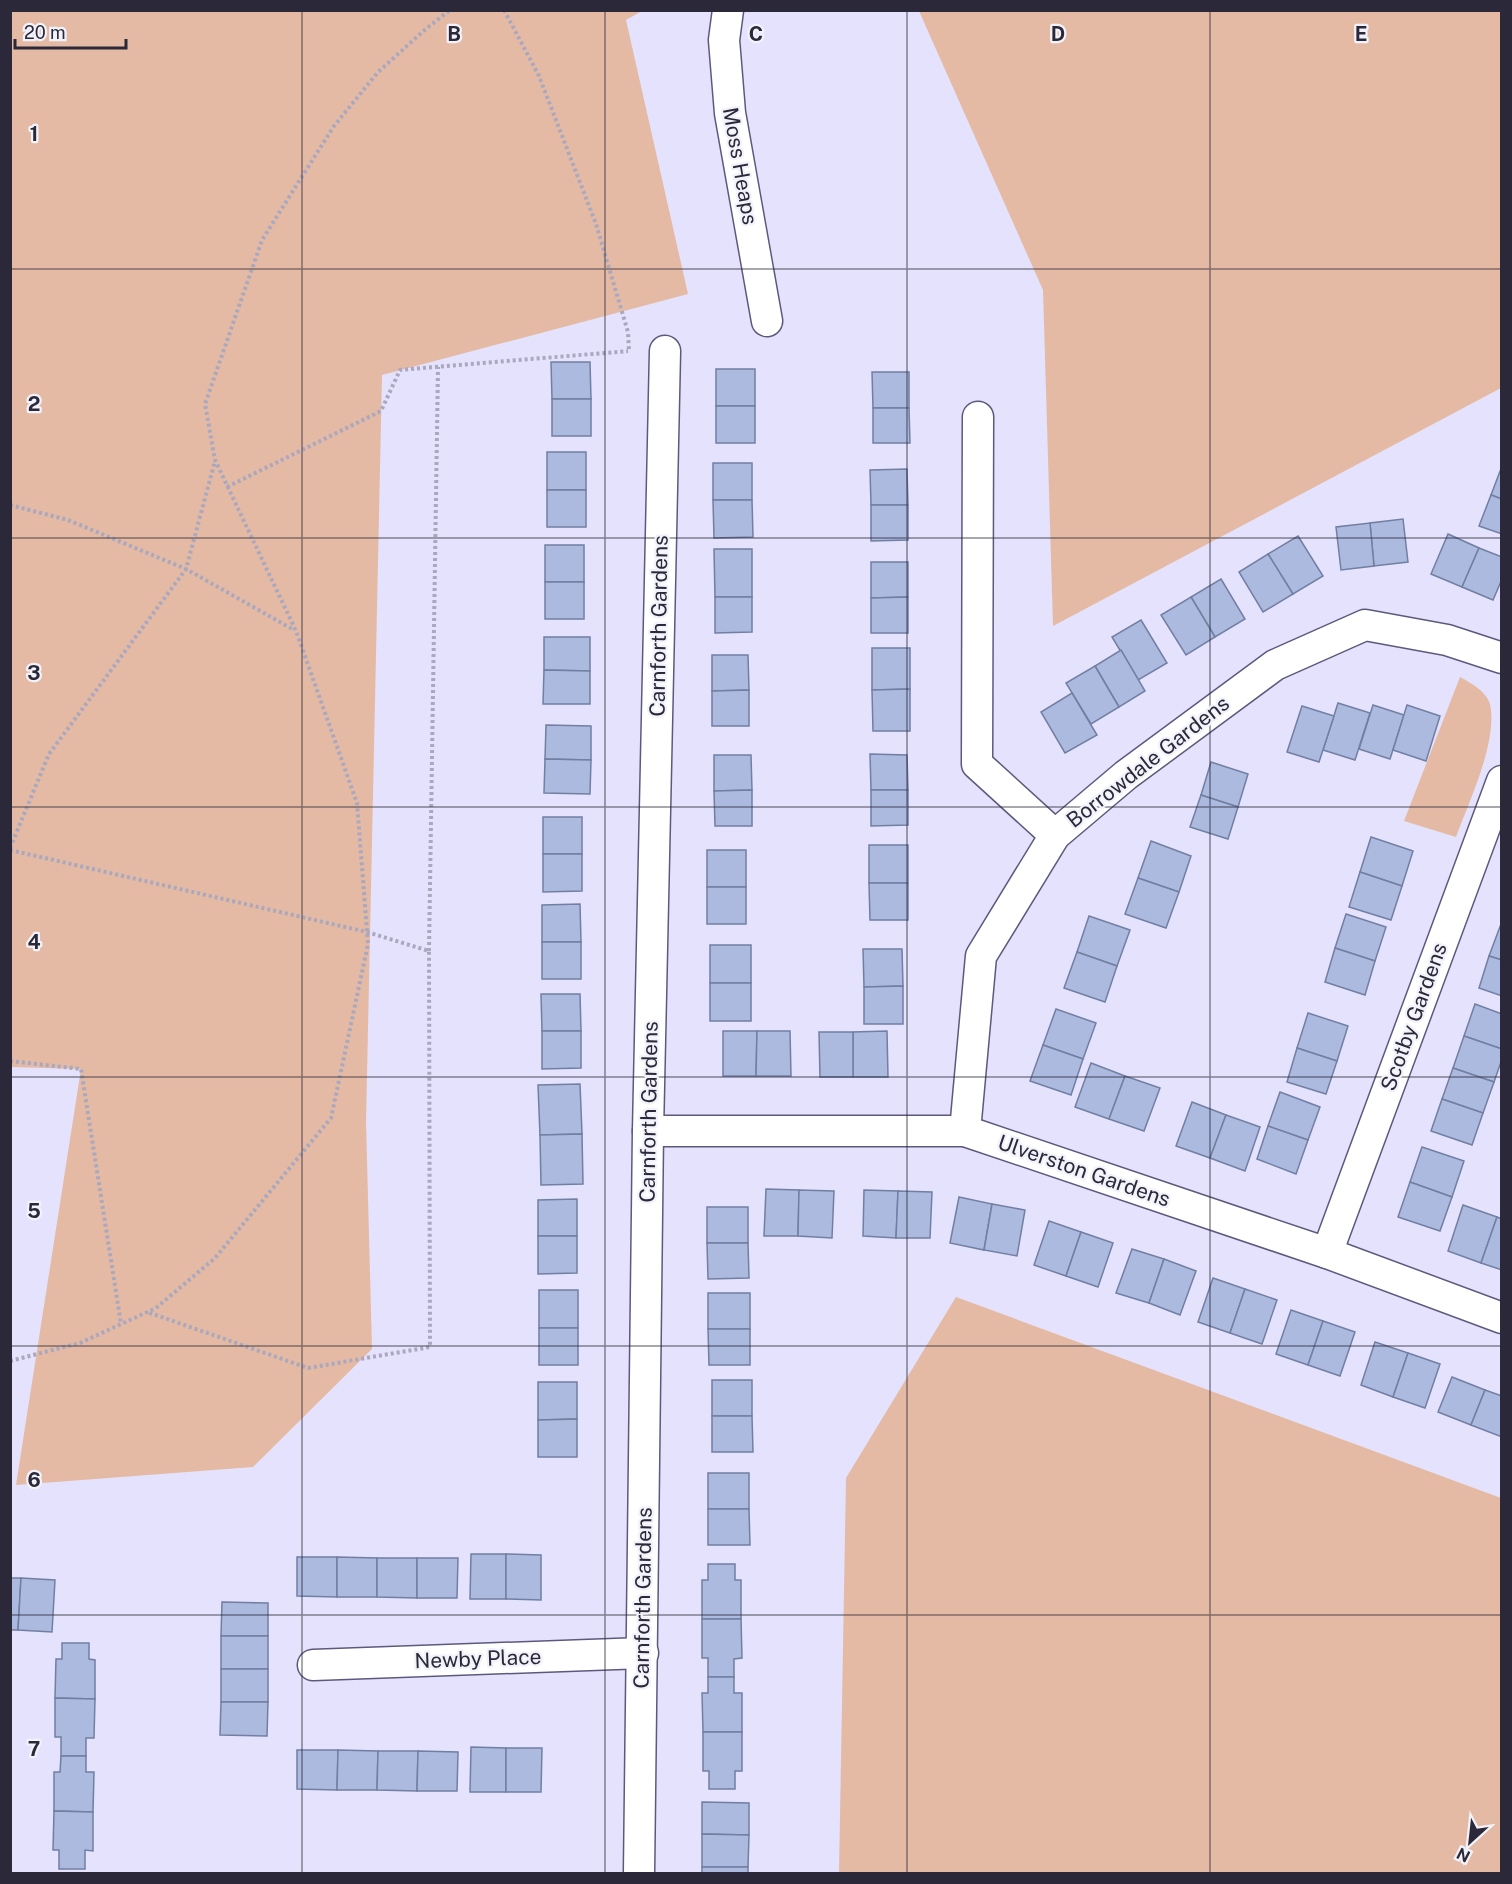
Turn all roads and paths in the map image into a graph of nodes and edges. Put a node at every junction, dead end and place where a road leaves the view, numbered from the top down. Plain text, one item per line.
1 (450, 10) edge
2 (504, 10) edge
3 (728, 10) edge
4 (767, 321) dead end
5 (628, 351) junction
6 (665, 351) joint
7 (438, 367) junction
8 (978, 417) dead end
9 (215, 460) junction
10 (227, 487) junction
11 (10, 504) edge
12 (186, 569) junction
13 (296, 631) junction
14 (1502, 658) edge
15 (1502, 781) edge
16 (1055, 835) junction
17 (10, 849) edge
18 (368, 932) junction
19 (429, 951) junction
20 (10, 1061) edge
21 (648, 1131) junction
22 (965, 1131) junction
23 (1327, 1253) junction
24 (147, 1312) junction
25 (1502, 1318) edge
26 (121, 1324) junction
27 (10, 1361) edge
28 (643, 1653) junction
29 (313, 1665) dead end
30 (639, 1874) edge

1 - 9 path
2 - 5 path
3 - 4 street, Moss Heaps
5 - 6 path
5 - 7 path
6 - 21 street, Carnforth Gardens
7 - 10 path
7 - 19 path
8 - 16 street
9 - 10 path
9 - 12 path
10 - 13 path
11 - 12 path
12 - 13 path
12 - 17 path
13 - 18 path
14 - 16 street, Borrowdale Gardens
15 - 23 street, Scotby Gardens
16 - 22 street, Borrowdale Gardens
17 - 18 path
18 - 19 path
18 - 24 path
19 - 24 path
20 - 26 path
21 - 22 street, Ulverston Gardens
21 - 28 street, Carnforth Gardens
22 - 23 street, Ulverston Gardens
23 - 25 street, Ulverston Gardens
24 - 26 path
26 - 27 path
28 - 29 street, Newby Place
28 - 30 street, Carnforth Gardens

